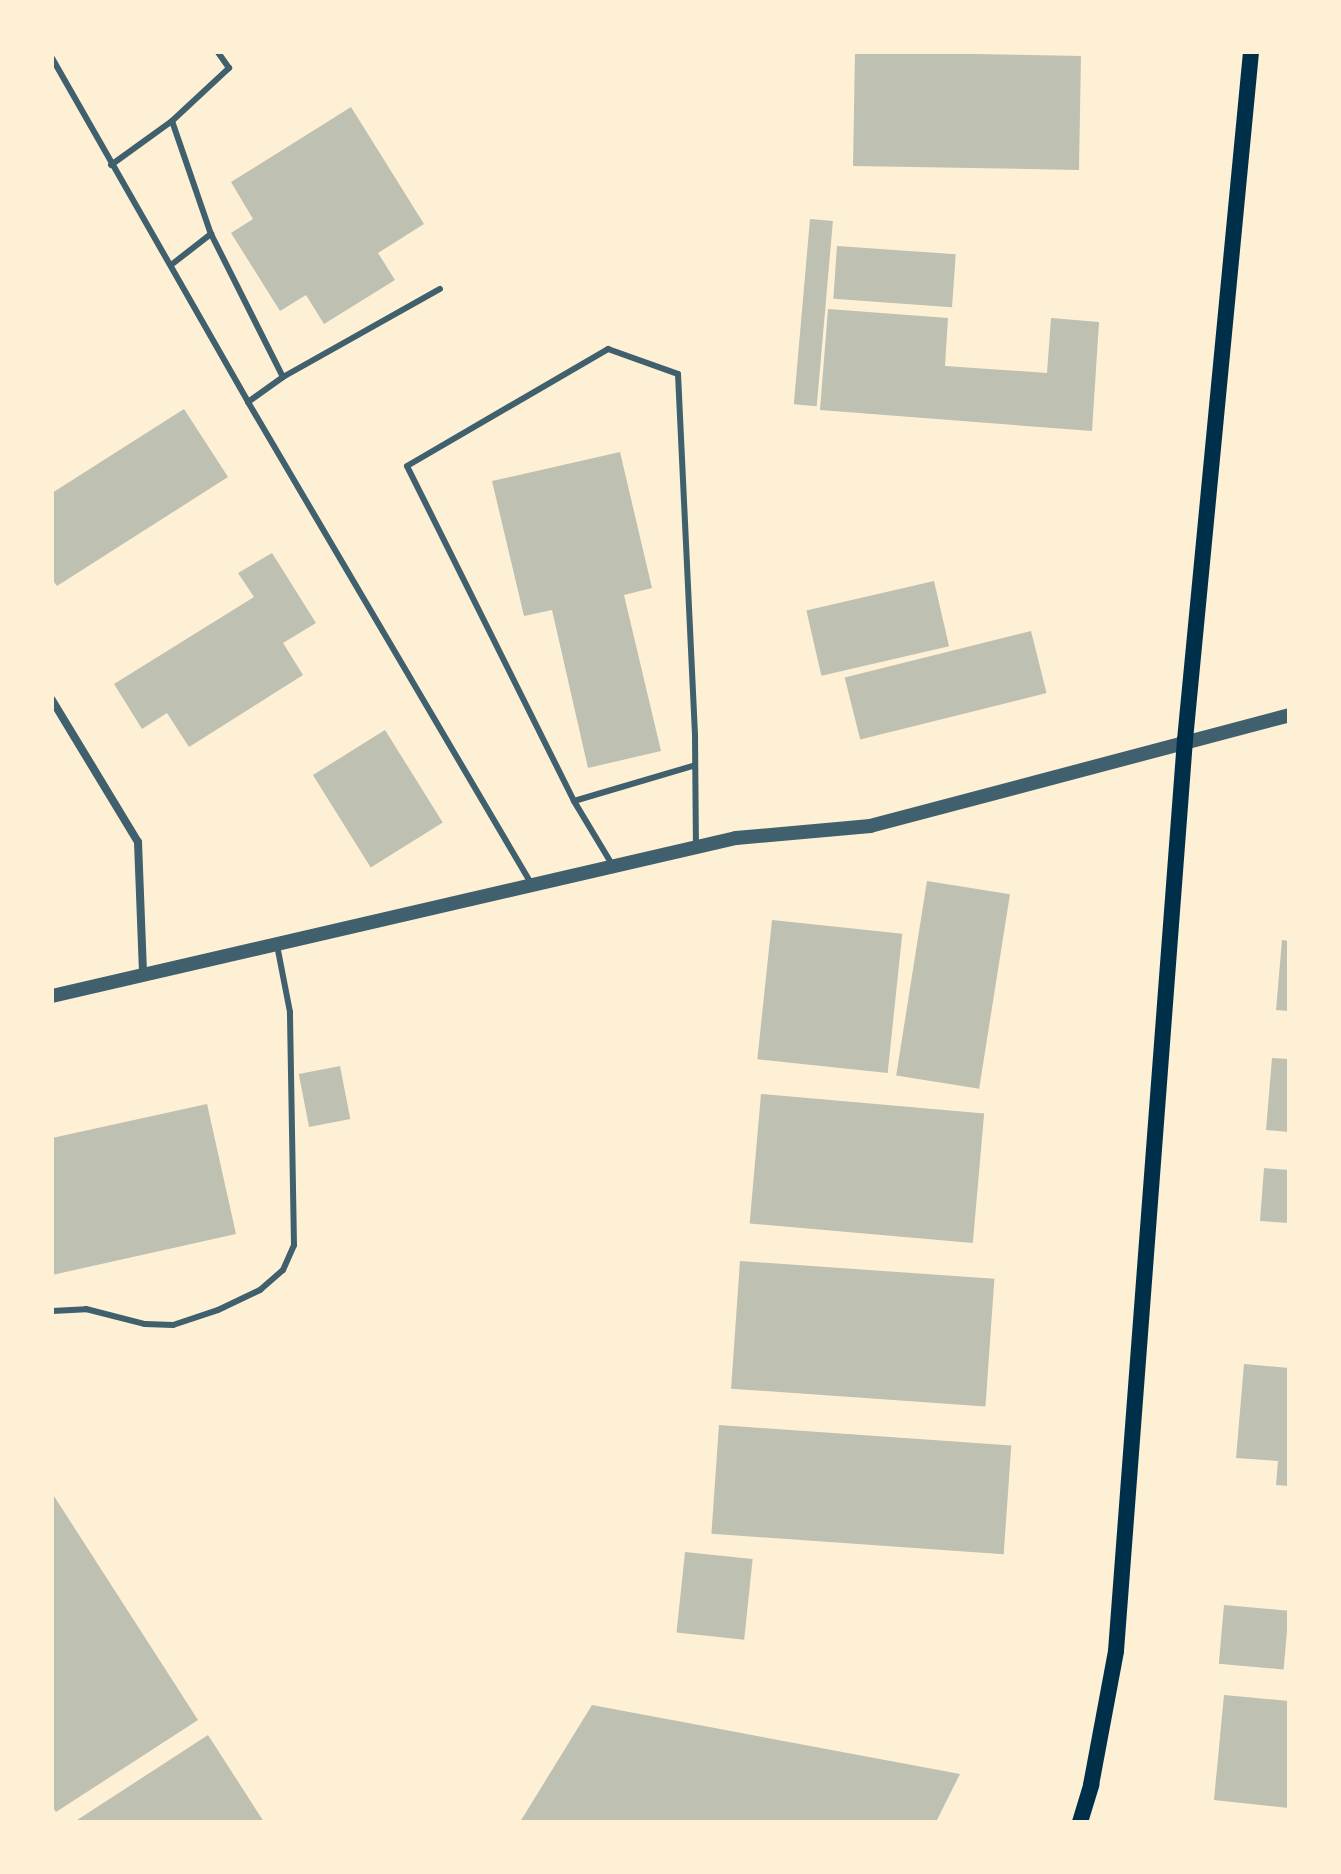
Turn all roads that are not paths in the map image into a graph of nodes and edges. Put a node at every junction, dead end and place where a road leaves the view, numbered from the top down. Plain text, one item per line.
1 (218, 52) edge
2 (1251, 52) edge
3 (52, 58) edge
4 (172, 121) junction
5 (111, 165) junction
6 (211, 234) junction
7 (171, 265) junction
8 (440, 289) dead end
9 (283, 377) junction
10 (248, 402) junction
11 (52, 700) edge
12 (1289, 715) edge
13 (1185, 740) junction
14 (693, 766) junction
15 (574, 801) junction
16 (696, 848) junction
17 (613, 866) junction
18 (532, 885) junction
19 (277, 944) junction
20 (143, 975) junction
21 (52, 996) edge
22 (52, 1311) edge
23 (1080, 1822) edge

1 - 4 lane
2 - 13 main road
3 - 5 lane
4 - 5 lane
4 - 6 lane
5 - 7 lane
6 - 7 lane
6 - 9 lane
7 - 10 lane
8 - 9 lane
9 - 10 lane
10 - 18 lane
11 - 20 street
12 - 13 street
13 - 16 street
13 - 23 main road
14 - 15 lane
14 - 15 lane
14 - 16 lane
15 - 17 lane
16 - 17 street
17 - 18 street
18 - 19 street
19 - 20 street
19 - 22 lane
20 - 21 street

